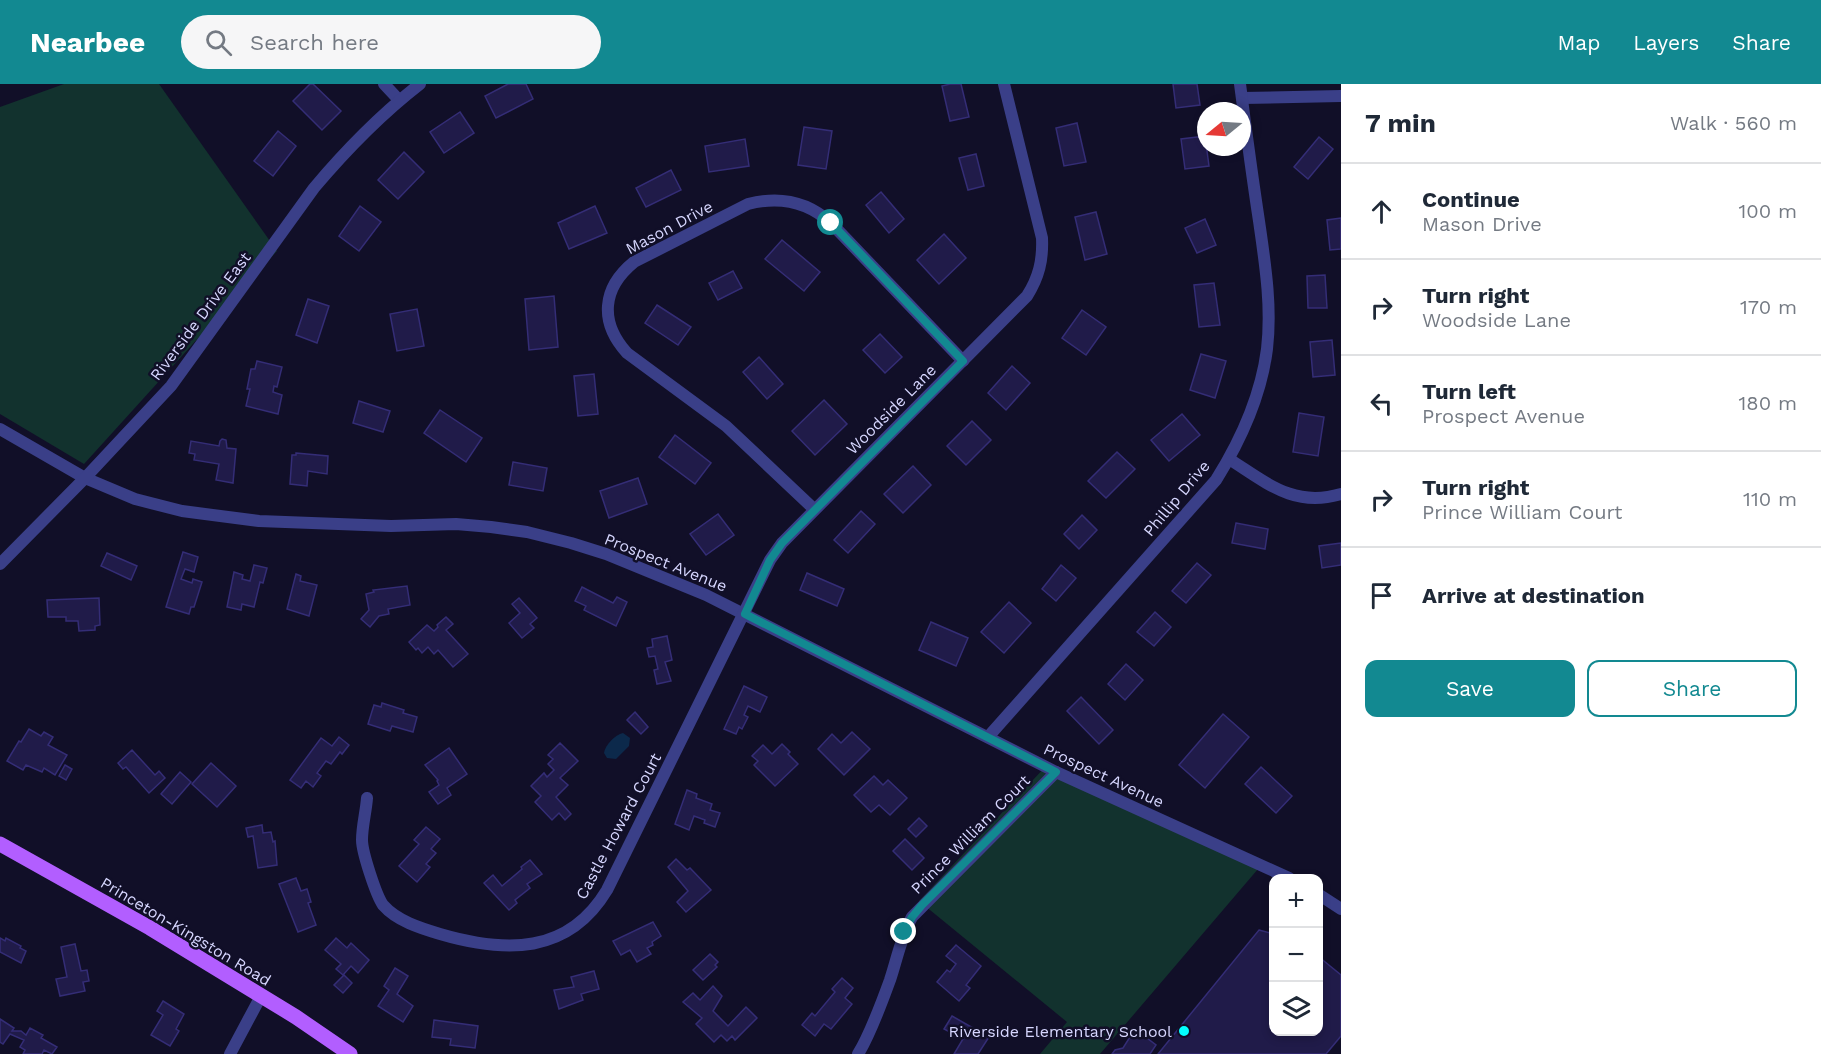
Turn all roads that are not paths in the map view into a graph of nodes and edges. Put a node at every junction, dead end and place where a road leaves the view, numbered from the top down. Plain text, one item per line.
1 (384, 84) edge
2 (420, 84) edge
3 (1004, 84) edge
4 (1240, 84) edge
5 (1341, 96) edge
6 (1242, 98) junction
7 (399, 100) junction
8 (963, 361) junction
9 (0, 429) edge
10 (1229, 459) junction
11 (85, 478) junction
12 (1341, 494) edge
13 (814, 509) junction
14 (0, 564) edge
15 (745, 614) junction
16 (988, 737) junction
17 (1056, 772) junction
18 (368, 798) dead end
19 (0, 844) edge
20 (1277, 874) edge
21 (1323, 897) edge
22 (1341, 909) edge
23 (261, 996) junction
24 (230, 1054) edge
25 (350, 1054) edge
26 (858, 1054) edge

1 - 7 street
2 - 7 street, Riverside Drive East
3 - 8 street, Woodside Lane
4 - 6 street, Phillip Drive
5 - 6 street
6 - 10 street, Phillip Drive
7 - 11 street, Riverside Drive East
8 - 13 street, Woodside Lane
8 - 13 street, Mason Drive
9 - 11 street, Prospect Avenue
10 - 12 street
10 - 16 street, Phillip Drive
11 - 14 street, Riverside Drive East
11 - 15 street, Prospect Avenue
13 - 15 street, Woodside Lane
15 - 16 street, Prospect Avenue
15 - 18 street, Castle Howard Court
16 - 17 street, Prospect Avenue
17 - 20 street, Prospect Avenue
17 - 26 street, Prince William Court
19 - 23 main road, Princeton-Kingston Road
21 - 22 street
23 - 24 street
23 - 25 main road, Princeton-Kingston Road

